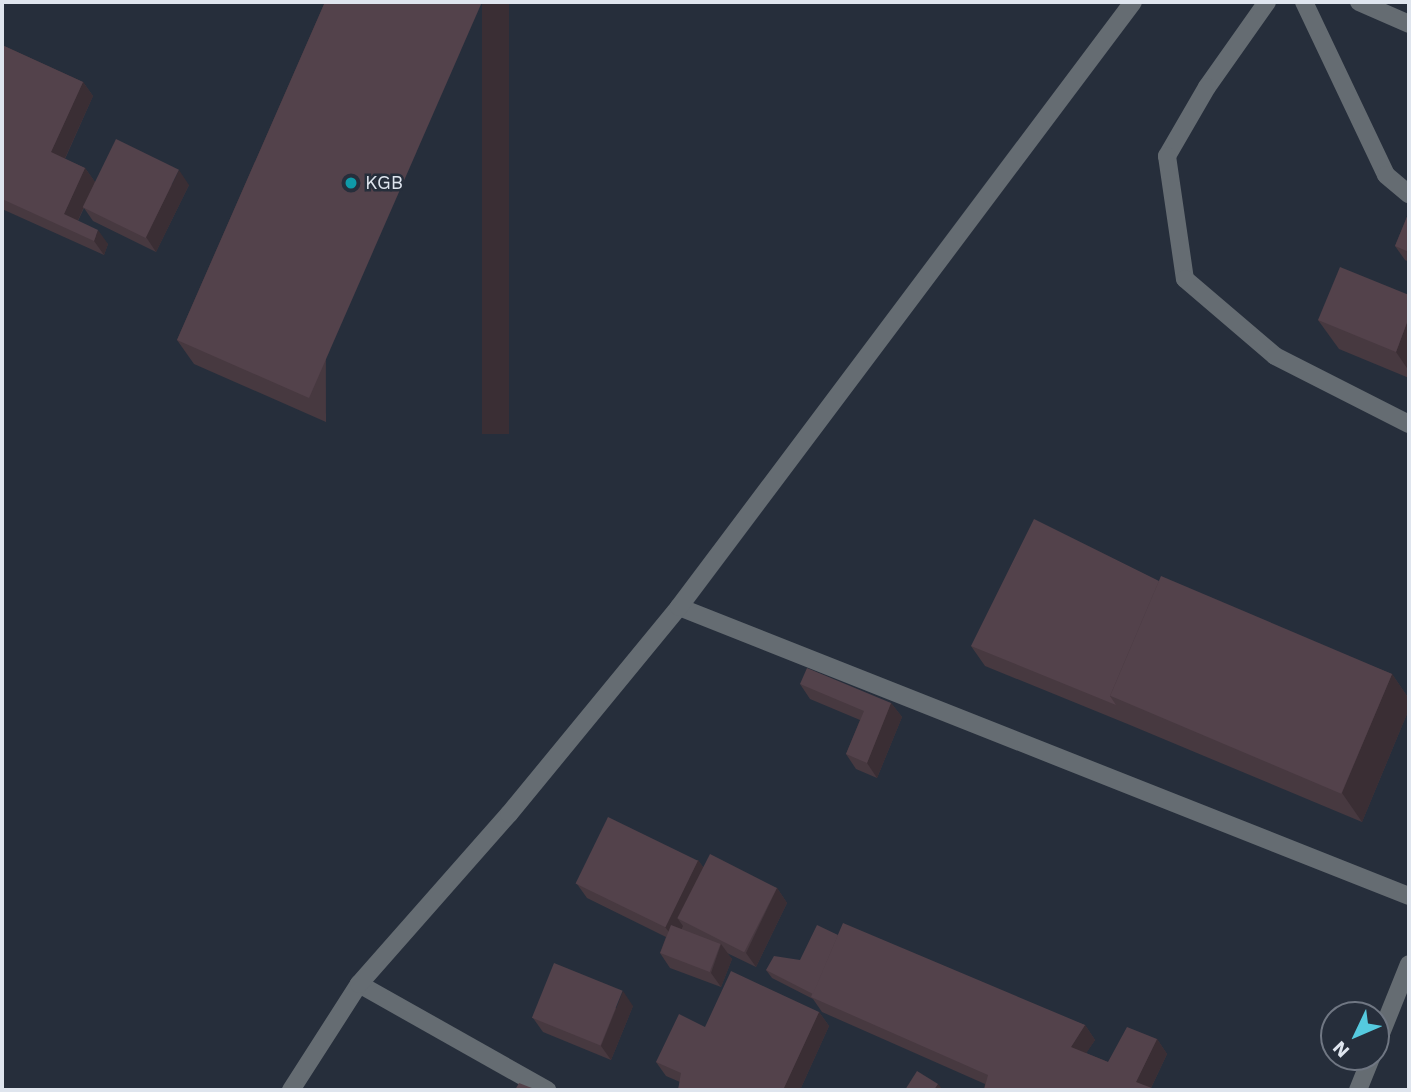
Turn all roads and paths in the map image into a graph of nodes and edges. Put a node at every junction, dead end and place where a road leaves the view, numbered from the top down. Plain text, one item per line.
1 (1133, 2) edge
2 (1267, 2) edge
3 (1304, 2) edge
4 (1359, 2) edge
5 (1409, 24) edge
6 (1409, 194) edge
7 (1409, 424) edge
8 (678, 607) junction
9 (1409, 896) edge
10 (1409, 964) edge
11 (359, 984) junction
12 (1390, 1011) edge
13 (1365, 1071) edge
14 (291, 1090) edge
15 (547, 1090) edge
16 (1358, 1090) edge

1 - 8 street
2 - 7 street
3 - 6 street
4 - 5 street
8 - 9 street
8 - 11 street
10 - 12 street
11 - 14 street
11 - 15 street
13 - 16 street

